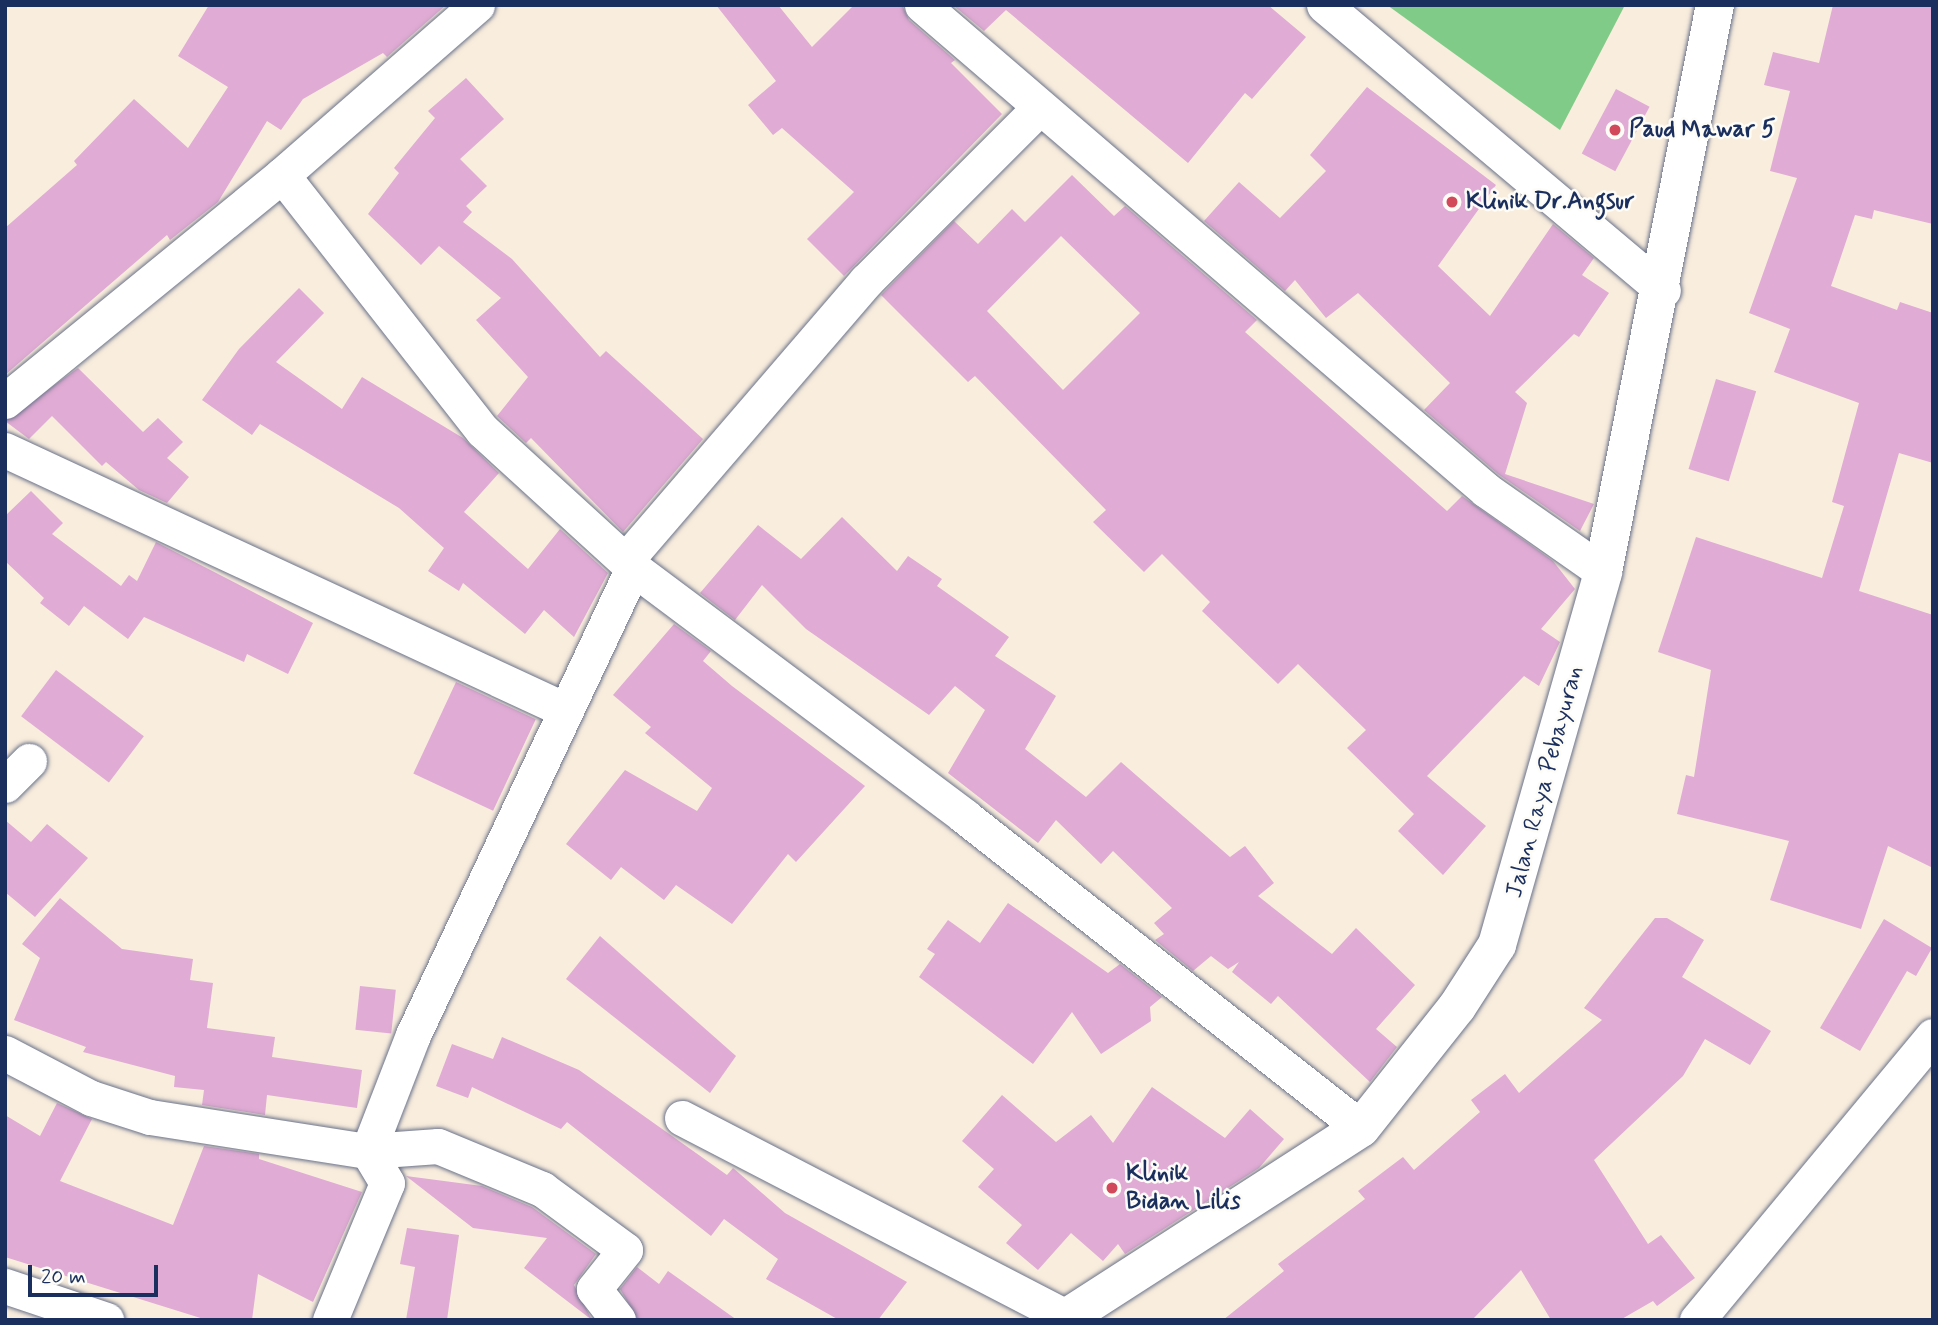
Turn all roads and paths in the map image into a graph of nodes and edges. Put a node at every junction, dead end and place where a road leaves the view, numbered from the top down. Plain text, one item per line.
1 (477, 5) edge
2 (922, 5) edge
3 (1324, 5) edge
4 (1715, 5) edge
5 (1038, 109) junction
6 (282, 175) junction
7 (1663, 290) junction
8 (5, 401) edge
9 (5, 450) edge
10 (629, 564) junction
11 (1603, 572) junction
12 (563, 709) junction
13 (1933, 1037) edge
14 (5, 1053) edge
15 (682, 1118) dead end
16 (1361, 1128) junction
17 (368, 1151) junction
18 (5, 1286) edge
19 (1065, 1318) edge
20 (106, 1320) edge
21 (330, 1320) edge
22 (618, 1320) edge
23 (1697, 1320) edge

1 - 6 street
2 - 5 street
3 - 7 street
4 - 7 main road, Jalan Raya Pebayuran
5 - 10 street
5 - 11 street
6 - 8 street
6 - 10 street
7 - 11 main road, Jalan Raya Pebayuran
9 - 12 street
10 - 12 street
10 - 16 street
11 - 16 main road, Jalan Raya Pebayuran
12 - 17 street
13 - 23 street
14 - 17 street
15 - 19 street
16 - 19 main road, Jalan Raya Pebayuran
17 - 21 street
17 - 22 street
18 - 20 street

